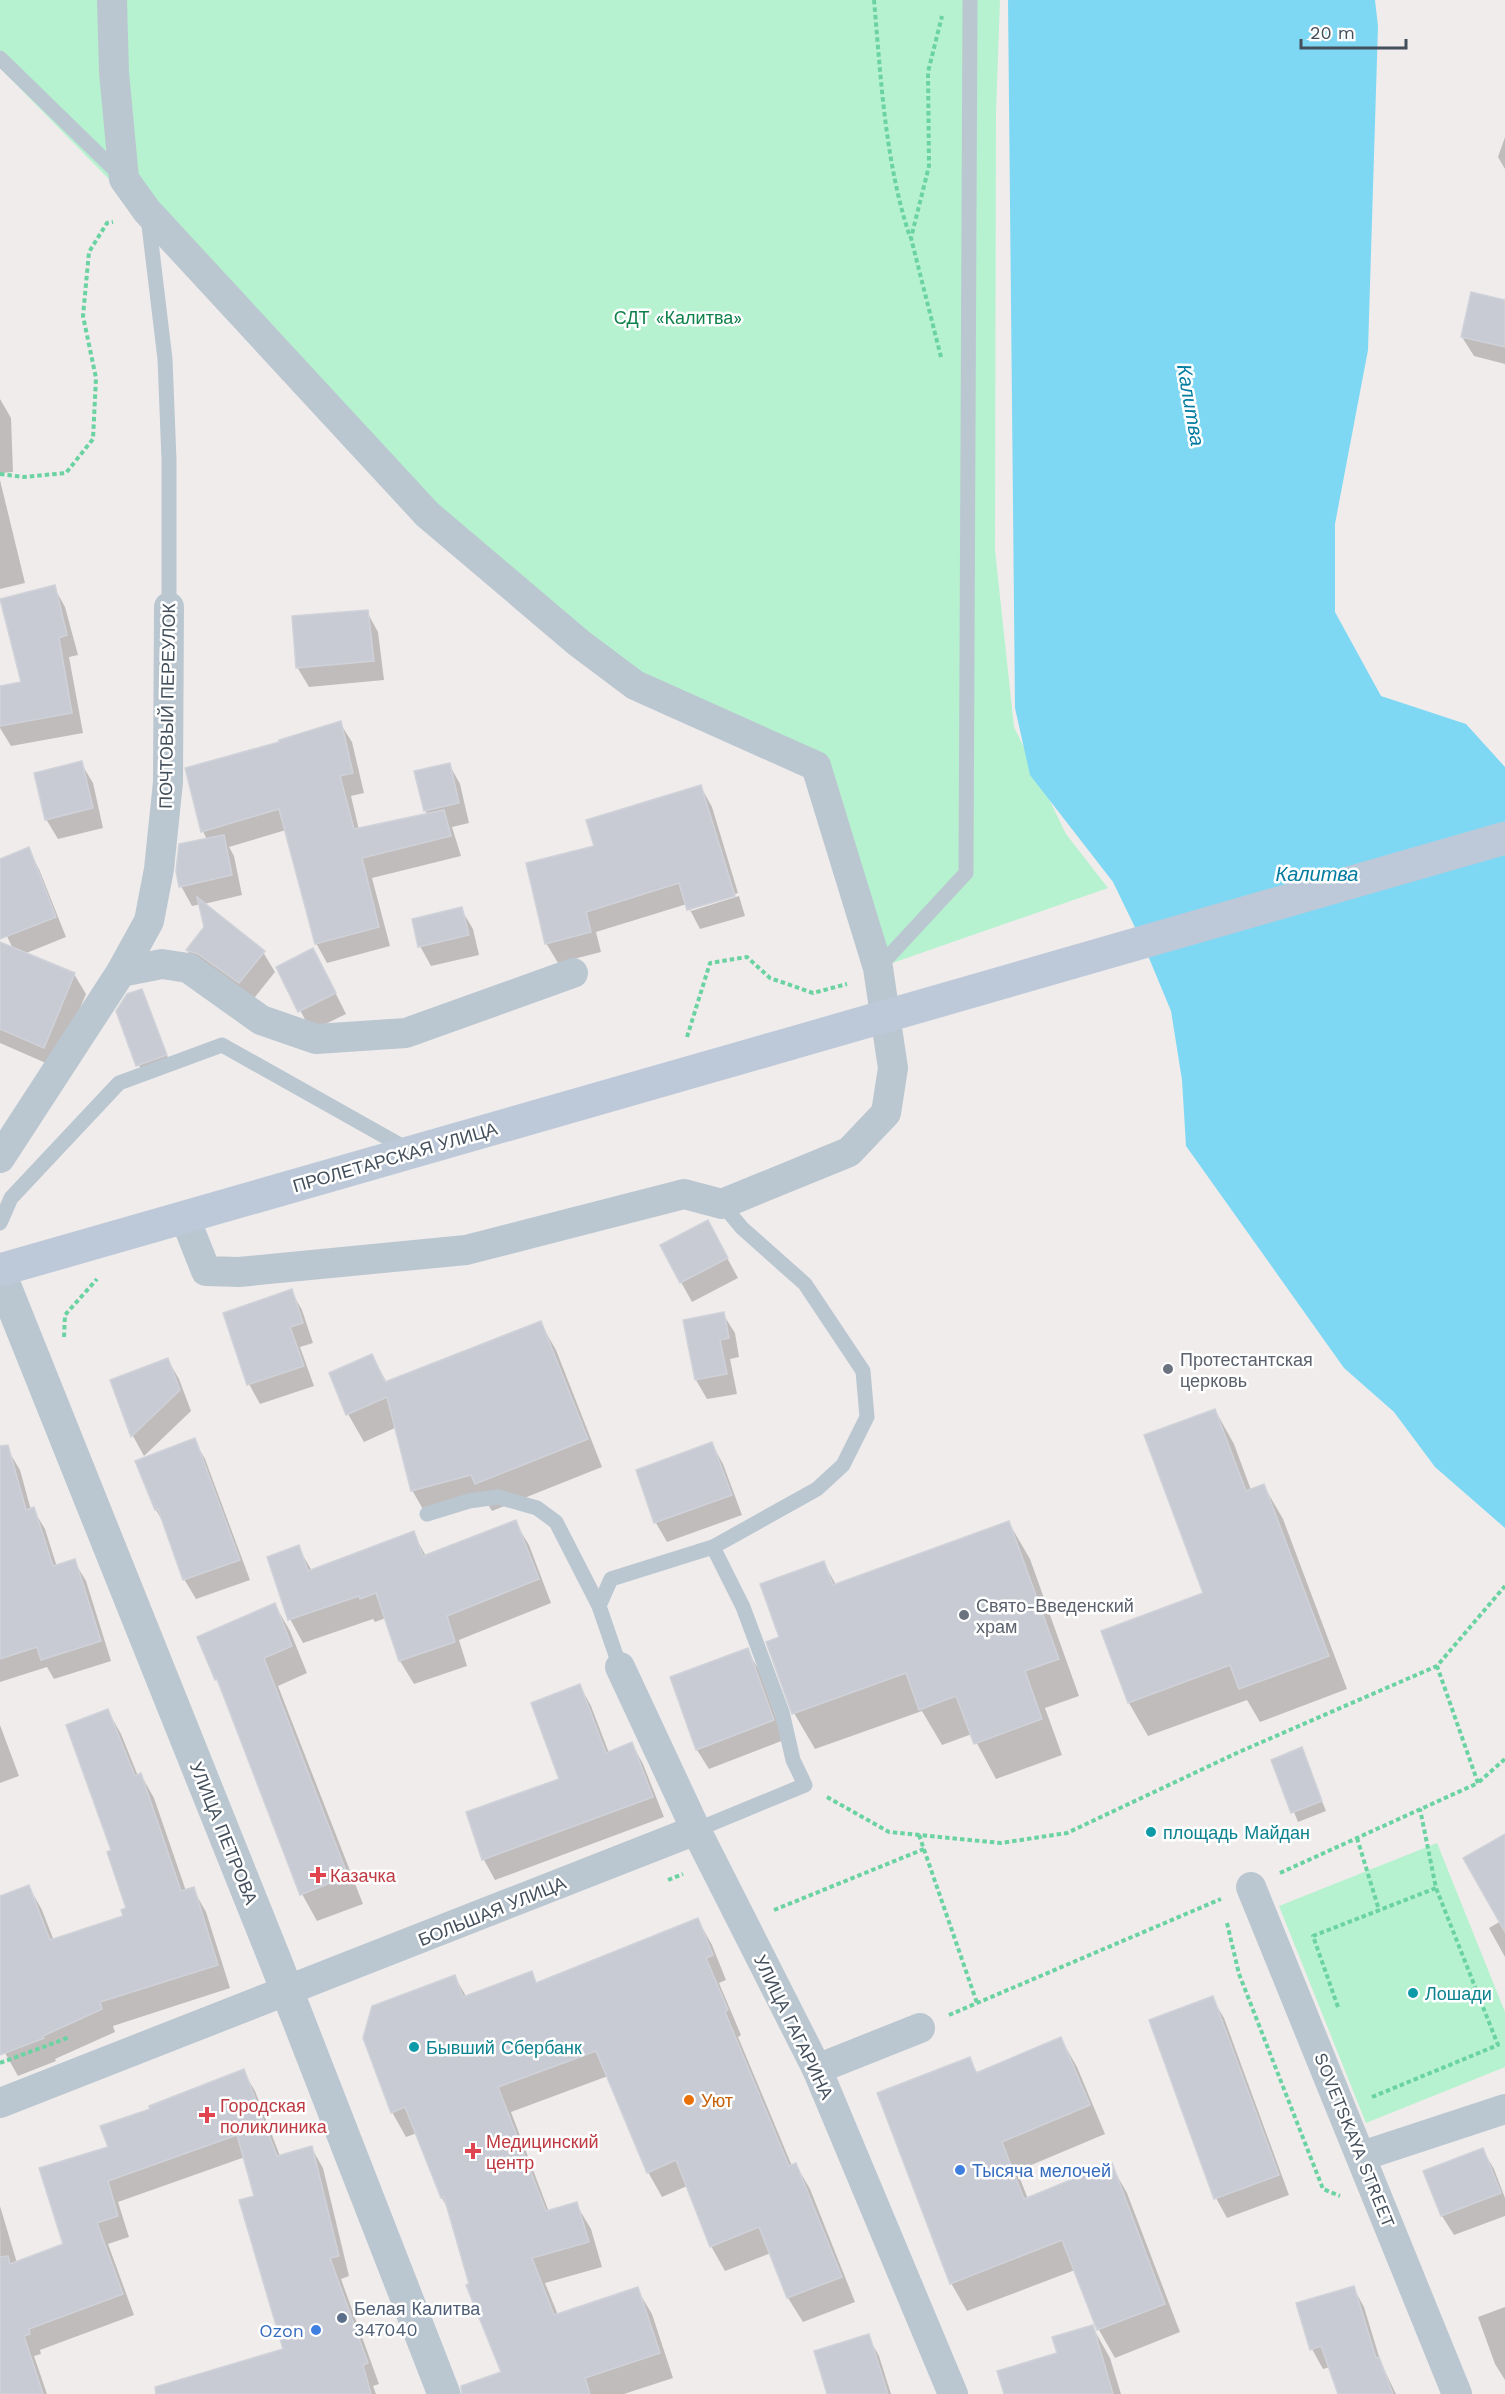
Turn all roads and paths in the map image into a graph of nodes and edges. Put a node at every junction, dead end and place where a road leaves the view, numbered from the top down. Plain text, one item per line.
1 (112, 0) edge
2 (874, 0) edge
3 (970, 0) edge
4 (0, 58) edge
5 (124, 179) junction
6 (147, 211) junction
7 (108, 223) dead end
8 (910, 238) dead end
9 (0, 474) edge
10 (169, 607) joint
11 (1505, 838) edge
12 (121, 972) junction
13 (573, 972) dead end
14 (878, 972) junction
15 (686, 1041) dead end
16 (412, 1152) junction
17 (0, 1158) edge
18 (722, 1204) junction
19 (185, 1218) junction
20 (0, 1223) edge
21 (0, 1272) edge
22 (100, 1275) dead end
23 (64, 1338) dead end
24 (427, 1514) dead end
25 (713, 1547) junction
26 (1505, 1586) edge
27 (599, 1606) junction
28 (1437, 1666) junction
29 (620, 1667) joint
30 (1505, 1759) edge
31 (1478, 1783) junction
32 (805, 1785) junction
33 (1420, 1809) junction
34 (696, 1830) junction
35 (919, 1835) junction
36 (1357, 1838) junction
37 (924, 1849) junction
38 (1251, 1887) junction
39 (1436, 1888) junction
40 (1222, 1899) junction
41 (1224, 1910) dead end
42 (1380, 1910) junction
43 (1227, 1921) dead end
44 (744, 1923) junction
45 (287, 1992) junction
46 (977, 2003) junction
47 (1340, 2012) dead end
48 (920, 2028) joint
49 (817, 2068) junction
50 (1368, 2087) dead end
51 (1371, 2097) junction
52 (0, 2103) edge
53 (1374, 2106) dead end
54 (1505, 2109) edge
55 (1362, 2156) junction
56 (1385, 2215) junction
57 (444, 2394) edge
58 (953, 2394) edge
59 (1457, 2394) edge

1 - 5 street
2 - 8 path
3 - 14 lane
4 - 5 lane
5 - 6 street
6 - 10 lane, ПОЧТОВЫЙ ПЕРЕУЛОК
6 - 14 street
7 - 9 path
10 - 12 street, ПОЧТОВЫЙ ПЕРЕУЛОК
11 - 16 main road, ПРОЛЕТАРСКАЯ УЛИЦА, bridge
12 - 13 street
12 - 17 street, ПОЧТОВЫЙ ПЕРЕУЛОК
14 - 15 path
14 - 18 street
16 - 19 main road, ПРОЛЕТАРСКАЯ УЛИЦА
16 - 20 lane
18 - 19 street
18 - 25 lane
19 - 21 main road, ПРОЛЕТАРСКАЯ УЛИЦА
21 - 45 street, УЛИЦА ПЕТРОВА
22 - 23 path
24 - 27 lane
25 - 27 lane
25 - 32 lane
26 - 28 path
27 - 29 lane
28 - 31 path
28 - 35 path
29 - 34 street, УЛИЦА ГАГАРИНА
30 - 31 path
31 - 33 path
32 - 34 lane
32 - 35 path
33 - 36 path
33 - 39 path
34 - 44 street, УЛИЦА ГАГАРИНА
34 - 45 street, БОЛЬШАЯ УЛИЦА
35 - 37 path
36 - 38 path
36 - 42 path
37 - 44 path
37 - 46 path
38 - 40 path
38 - 55 street, SOVETSKAYA STREET
39 - 42 path
39 - 51 path
40 - 41 path
40 - 46 path
42 - 47 path
43 - 56 path
44 - 49 street, УЛИЦА ГАГАРИНА
45 - 52 street, БОЛЬШАЯ УЛИЦА
45 - 57 street, УЛИЦА ПЕТРОВА
46 - 48 path
48 - 49 street
49 - 58 street, УЛИЦА ГАГАРИНА
50 - 51 path
51 - 53 path
54 - 55 street
55 - 56 street, SOVETSKAYA STREET
56 - 59 street, SOVETSKAYA STREET

